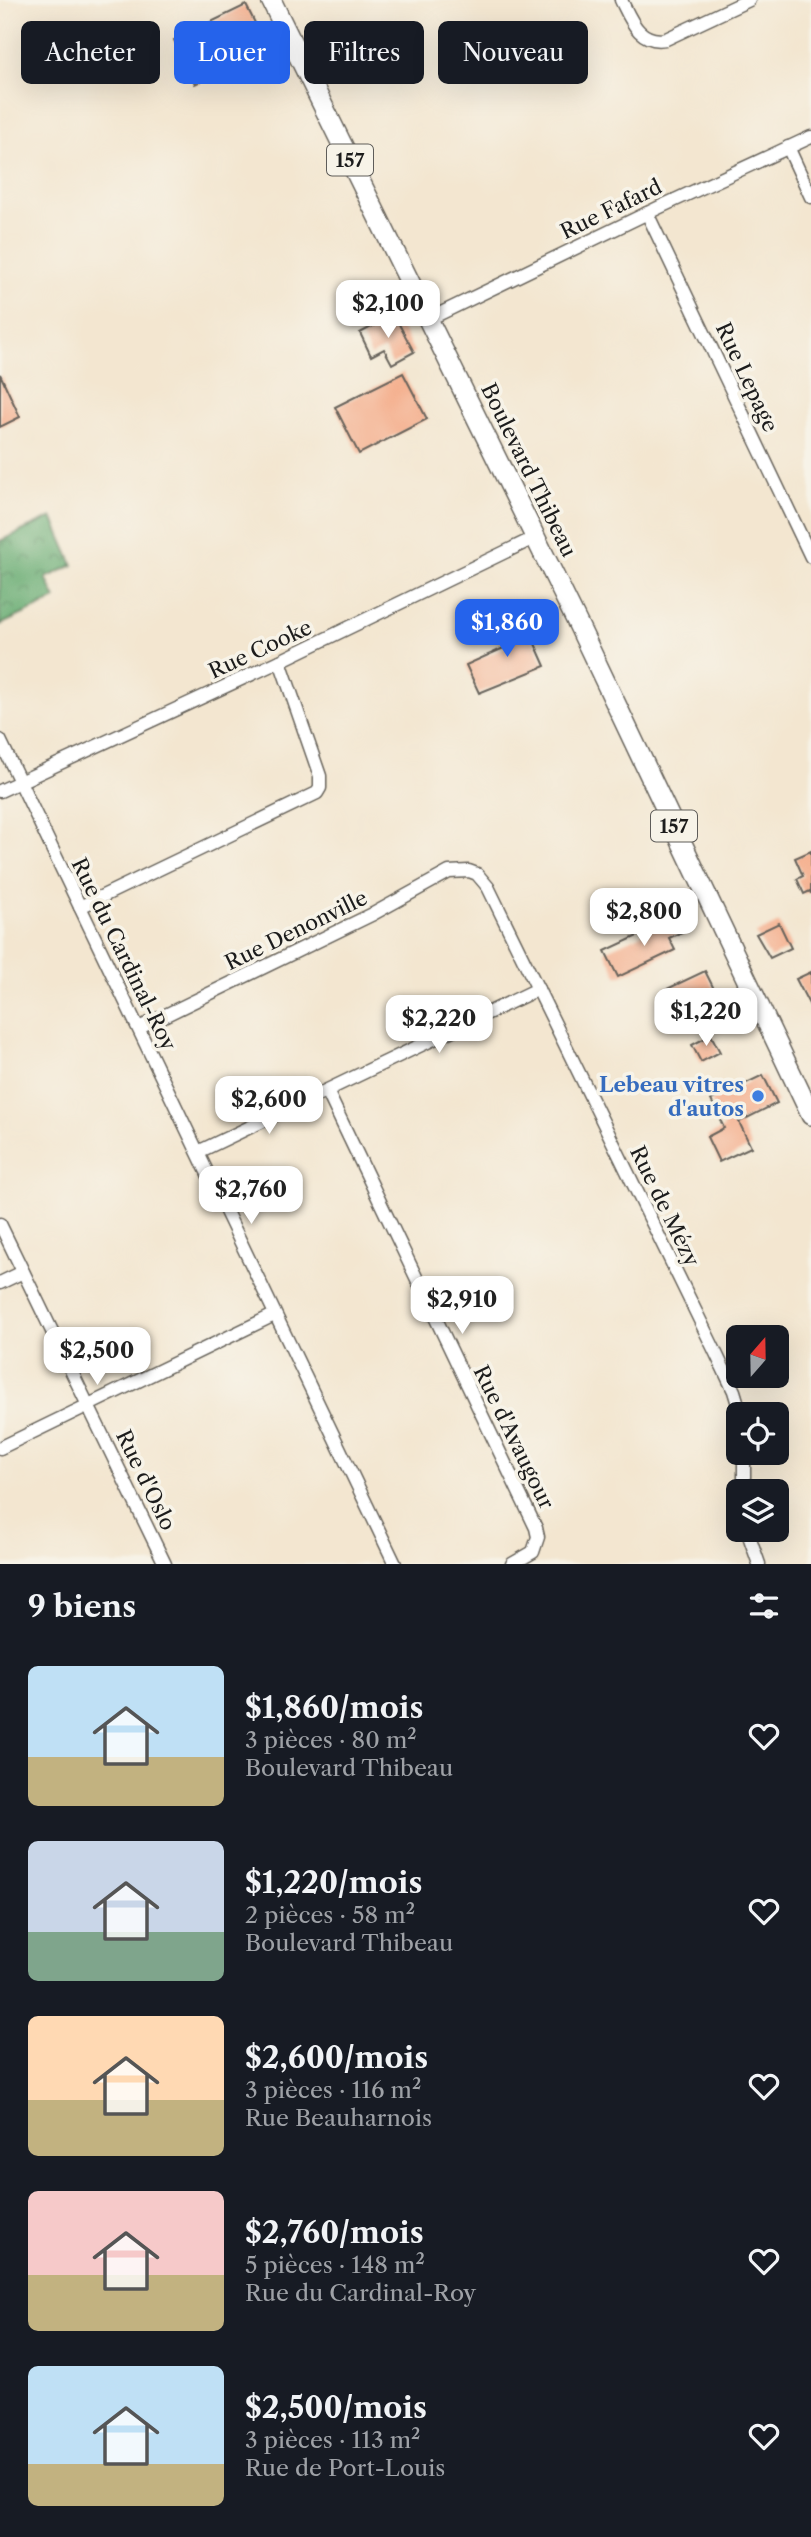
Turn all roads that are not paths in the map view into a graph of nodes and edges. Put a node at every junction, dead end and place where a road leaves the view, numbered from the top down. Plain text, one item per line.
1 (271, 0) edge
2 (621, 0) edge
3 (749, 0) edge
4 (811, 136) edge
5 (788, 147) junction
6 (811, 197) edge
7 (647, 213) junction
8 (429, 319) junction
9 (536, 537) junction
10 (811, 557) edge
11 (281, 661) junction
12 (0, 740) edge
13 (20, 782) junction
14 (0, 792) edge
15 (470, 871) joint
16 (80, 907) junction
17 (538, 989) junction
18 (139, 1028) junction
19 (327, 1091) junction
20 (811, 1115) edge
21 (198, 1152) junction
22 (0, 1224) edge
23 (23, 1272) junction
24 (0, 1283) edge
25 (274, 1315) junction
26 (736, 1402) edge
27 (87, 1405) junction
28 (0, 1448) edge
29 (751, 1542) edge
30 (164, 1564) edge
31 (395, 1564) edge
32 (512, 1564) edge
33 (759, 1564) edge

1 - 8 main road, Boulevard Thibeau / 157
2 - 3 street
4 - 5 street, Rue Fafard
5 - 6 street
5 - 7 street, Rue Fafard
7 - 8 street, Rue Fafard
7 - 10 street, Rue Lepage
8 - 9 main road, Boulevard Thibeau / 157
9 - 11 street, Rue Cooke
9 - 20 main road, Boulevard Thibeau / 157
11 - 13 street, Rue Cooke
11 - 16 street
12 - 13 street, Rue du Cardinal-Roy
13 - 14 street, Rue Cooke
13 - 16 street, Rue du Cardinal-Roy
15 - 17 street, Rue de Mézy
15 - 18 street, Rue Denonville
16 - 18 street, Rue du Cardinal-Roy
17 - 19 street
17 - 26 street, Rue de Mézy
18 - 21 street, Rue du Cardinal-Roy
19 - 21 street
19 - 32 street, Rue d'Avaugour
21 - 25 street, Rue du Cardinal-Roy
22 - 23 street, Rue d'Oslo
23 - 24 street
23 - 27 street, Rue d'Oslo
25 - 27 street
25 - 31 street, Rue du Cardinal-Roy
27 - 28 street
27 - 30 street, Rue d'Oslo
29 - 33 street

